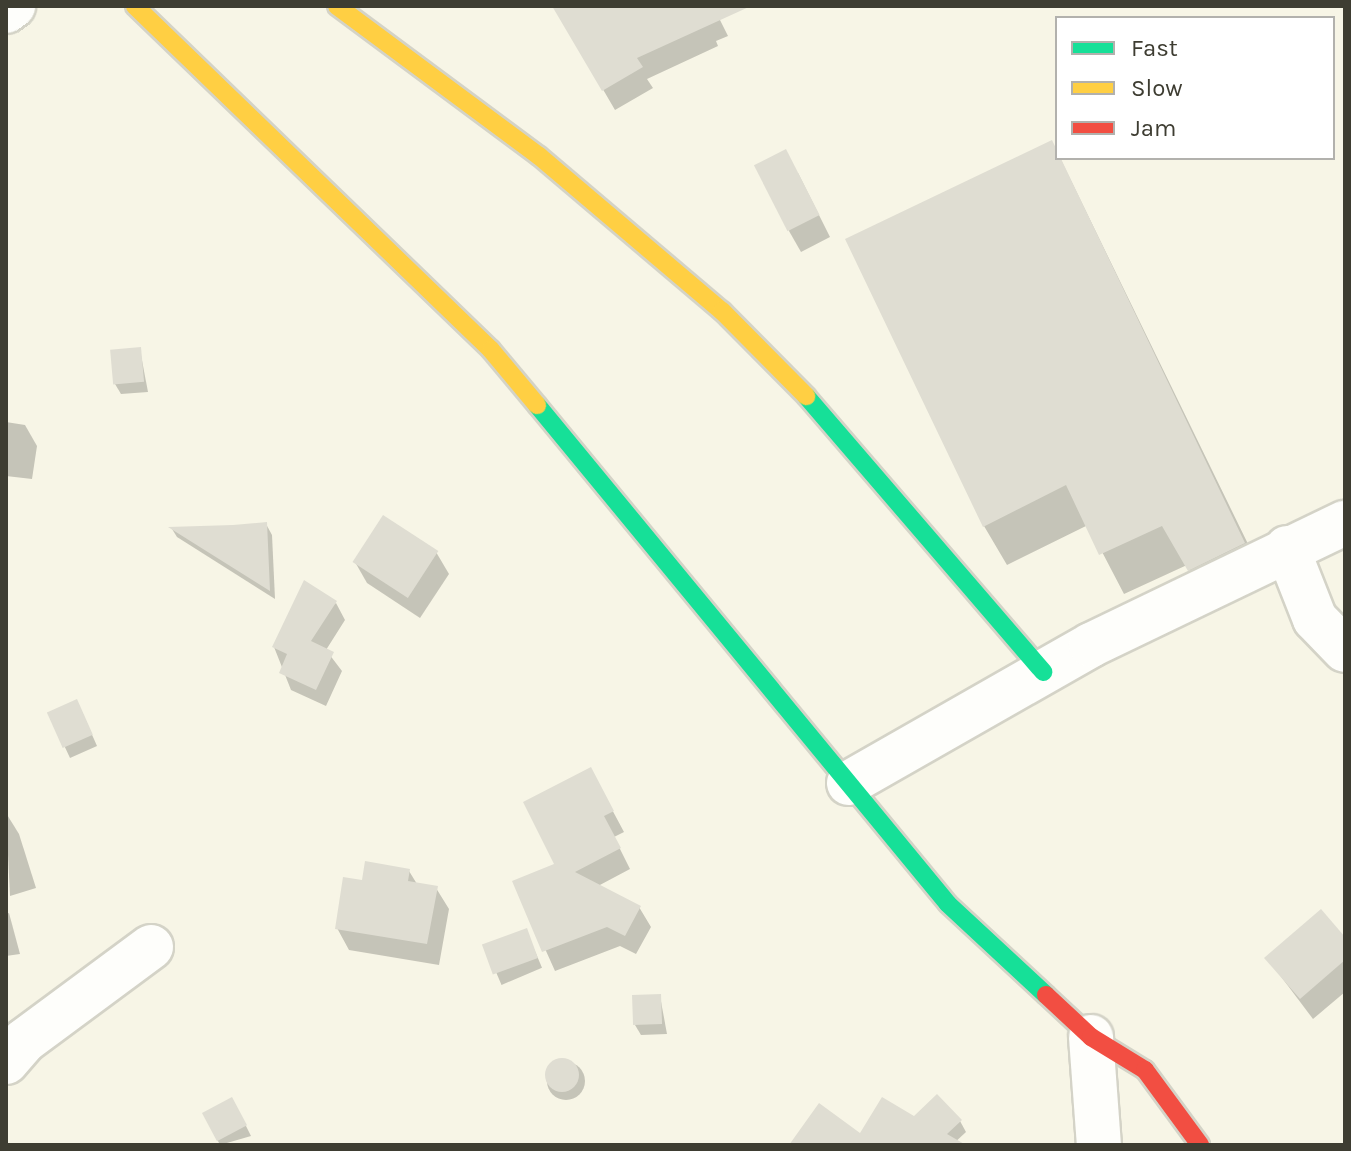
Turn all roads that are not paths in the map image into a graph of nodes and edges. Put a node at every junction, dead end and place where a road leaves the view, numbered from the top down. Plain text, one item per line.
1 (13, 6) edge
2 (135, 6) edge
3 (337, 6) edge
4 (6, 11) edge
5 (1345, 523) edge
6 (1287, 548) junction
7 (1345, 650) edge
8 (1043, 672) junction
9 (849, 783) junction
10 (151, 947) dead end
11 (1091, 1037) junction
12 (6, 1062) edge
13 (1099, 1145) edge
14 (1200, 1145) edge

1 - 4 street
2 - 9 main road
3 - 8 main road
5 - 6 street
6 - 7 street
6 - 8 street
8 - 9 street
9 - 11 main road
10 - 12 street
11 - 13 street
11 - 14 main road

